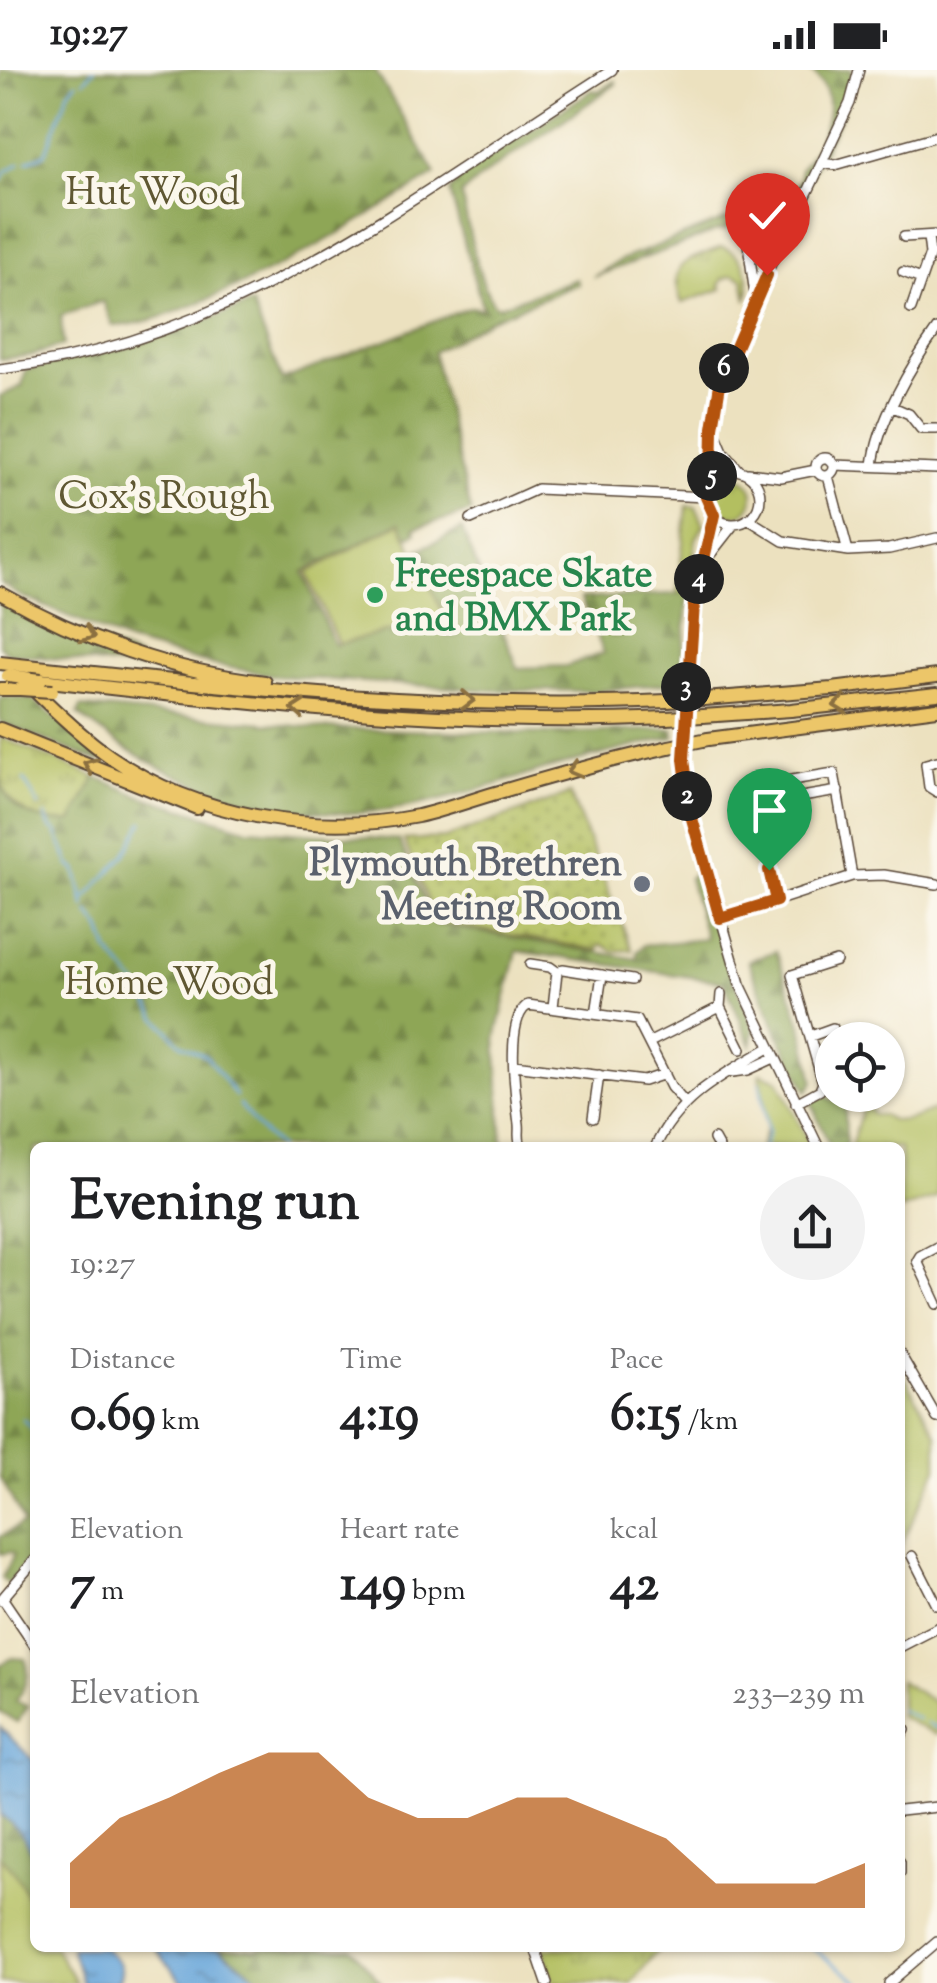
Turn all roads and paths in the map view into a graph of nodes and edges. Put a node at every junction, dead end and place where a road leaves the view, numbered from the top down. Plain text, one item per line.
1 (612, 70) edge
2 (859, 70) edge
3 (937, 136) edge
4 (822, 162) junction
5 (793, 215) junction
6 (760, 236) junction
7 (933, 236) edge
8 (904, 237) dead end
9 (774, 242) junction
10 (751, 261) junction
11 (770, 262) junction
12 (903, 272) dead end
13 (922, 278) junction
14 (754, 300) junction
15 (912, 308) dead end
16 (937, 330) edge
17 (0, 368) edge
18 (893, 407) junction
19 (713, 428) junction
20 (937, 429) edge
21 (834, 466) junction
22 (873, 466) junction
23 (816, 470) junction
24 (937, 470) edge
25 (742, 472) junction
26 (828, 476) junction
27 (781, 477) junction
28 (712, 480) junction
29 (760, 495) junction
30 (706, 497) junction
31 (758, 508) junction
32 (714, 515) junction
33 (471, 519) dead end
34 (748, 520) junction
35 (734, 524) junction
36 (768, 530) junction
37 (937, 538) edge
38 (848, 551) junction
39 (703, 564) junction
40 (0, 592) edge
41 (0, 656) edge
42 (0, 663) edge
43 (937, 676) edge
44 (3, 680) edge
45 (114, 688) junction
46 (937, 694) edge
47 (371, 698) junction
48 (937, 708) edge
49 (0, 730) edge
50 (937, 760) edge
51 (838, 791) junction
52 (937, 792) edge
53 (759, 804) junction
54 (248, 814) junction
55 (852, 876) junction
56 (937, 884) edge
57 (776, 901) junction
58 (720, 918) junction
59 (836, 960) dead end
60 (530, 964) dead end
61 (564, 970) dead end
62 (602, 975) junction
63 (632, 980) dead end
64 (721, 994) dead end
65 (553, 1007) junction
66 (720, 1007) junction
67 (596, 1014) junction
68 (815, 1035) edge
69 (811, 1036) junction
70 (650, 1042) junction
71 (741, 1049) dead end
72 (771, 1053) junction
73 (514, 1065) junction
74 (664, 1074) junction
75 (599, 1075) junction
76 (684, 1102) junction
77 (796, 1103) junction
78 (593, 1118) dead end
79 (519, 1142) edge
80 (658, 1142) edge
81 (816, 1142) edge
82 (937, 1247) edge
83 (937, 1304) edge
84 (905, 1363) edge
85 (937, 1418) edge
86 (912, 1556) dead end
87 (30, 1566) edge
88 (918, 1568) junction
89 (906, 1575) dead end
90 (2, 1599) edge
91 (937, 1605) edge
92 (937, 1628) edge
93 (30, 1639) edge
94 (905, 1645) edge
95 (937, 1806) edge
96 (905, 1810) edge
97 (937, 1942) edge
98 (536, 1952) edge
99 (547, 1983) edge
100 (889, 1983) edge

1 - 17 street
2 - 4 street
3 - 4 street
4 - 5 street
5 - 6 street
5 - 9 street
6 - 9 street
6 - 10 street
7 - 8 street
7 - 13 street
9 - 11 street
10 - 11 street
10 - 14 street
11 - 14 street
12 - 13 street
13 - 15 street
14 - 19 street
16 - 18 street
18 - 20 street
18 - 22 street
19 - 25 street
19 - 28 street
21 - 22 street
21 - 23 street
21 - 26 street
22 - 24 street
23 - 26 street
23 - 27 street
25 - 27 street
25 - 28 street
25 - 29 street
26 - 38 street
27 - 29 street
28 - 30 street
29 - 31 street
30 - 32 street
30 - 33 street
31 - 34 street
31 - 36 street
32 - 35 street
32 - 39 street
34 - 35 street
34 - 36 street
35 - 39 street
36 - 38 street
37 - 38 street
39 - 58 street
40 -> 47 highway
41 - 54 highway
42 - 47 highway, bridge
47 -> 43 highway, bridge
44 - 45 highway, bridge
44 - 45 highway, bridge
46 -> 45 highway, bridge
48 -> 54 highway, bridge
54 -> 49 highway
50 - 52 street
51 - 53 street
51 - 53 street
51 - 55 street
53 - 57 street
55 - 56 street
55 - 57 street
57 - 58 street
58 - 72 street
59 - 69 street
60 - 65 street
61 - 62 street
62 - 63 street
62 - 67 street
64 - 66 street
65 - 67 street
65 - 73 street
66 - 70 street
66 - 71 street
67 - 70 street
68 - 69 street
69 - 77 street
70 - 74 street
72 - 76 street
72 - 77 street
73 - 75 street
73 - 79 street
74 - 75 street
74 - 76 street
75 - 78 street
76 - 80 street
77 - 81 street
82 - 83 street
84 - 85 street
86 - 88 street
87 - 90 street
88 - 89 street
88 - 91 street
90 - 93 street
92 - 94 street
95 - 96 street
97 - 100 street
98 - 99 street

